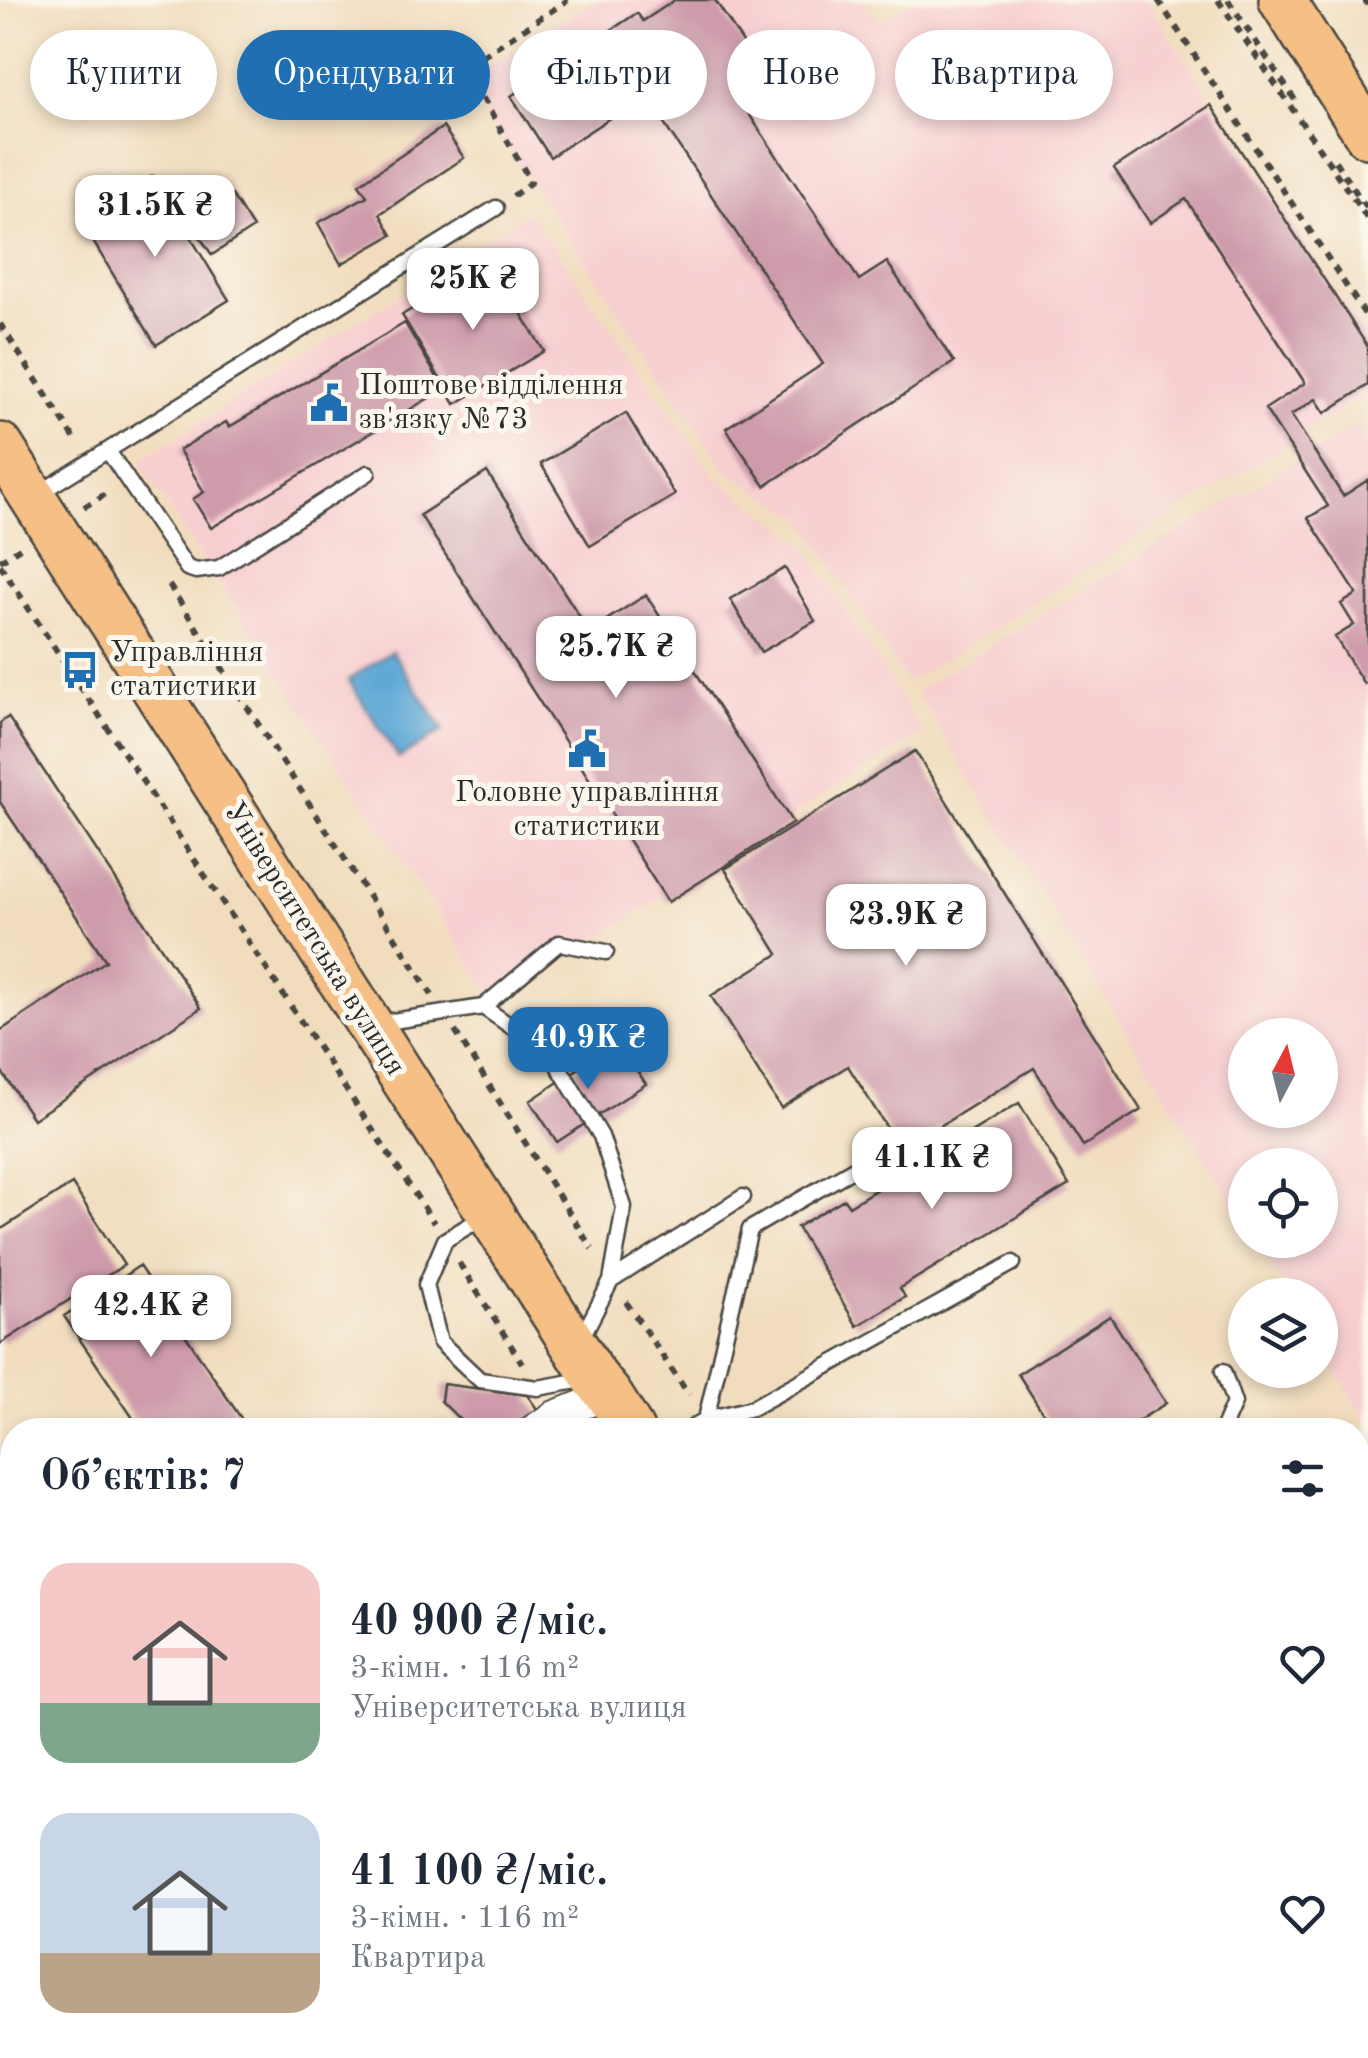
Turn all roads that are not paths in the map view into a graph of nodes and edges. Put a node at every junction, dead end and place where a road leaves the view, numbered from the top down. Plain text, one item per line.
1 (1282, 0) edge
2 (1368, 135) edge
3 (496, 208) road end
4 (0, 446) edge
5 (108, 451) junction
6 (368, 473) dead end
7 (33, 497) junction
8 (606, 952) dead end
9 (484, 1008) junction
10 (368, 1025) junction
11 (882, 1152) dead end
12 (743, 1197) dead end
13 (490, 1213) junction
14 (1012, 1263) dead end
15 (611, 1281) junction
16 (1223, 1370) dead end
17 (603, 1388) edge
18 (752, 1408) junction
19 (549, 1418) edge
20 (706, 1418) edge
21 (710, 1418) edge
22 (757, 1418) edge
23 (1227, 1418) edge

1 - 2 main road
3 - 5 lane
4 - 7 main road, Університетська вулиця
5 - 6 lane
5 - 7 lane
7 - 10 main road, Університетська вулиця
8 - 9 lane
9 - 10 lane
9 - 15 lane
10 - 13 main road, Університетська вулиця
11 - 20 lane
12 - 15 lane
13 - 17 main road, Університетська вулиця
13 - 17 lane
14 - 18 lane
15 - 17 lane
16 - 23 lane
17 - 19 street
18 - 21 lane
18 - 22 lane

